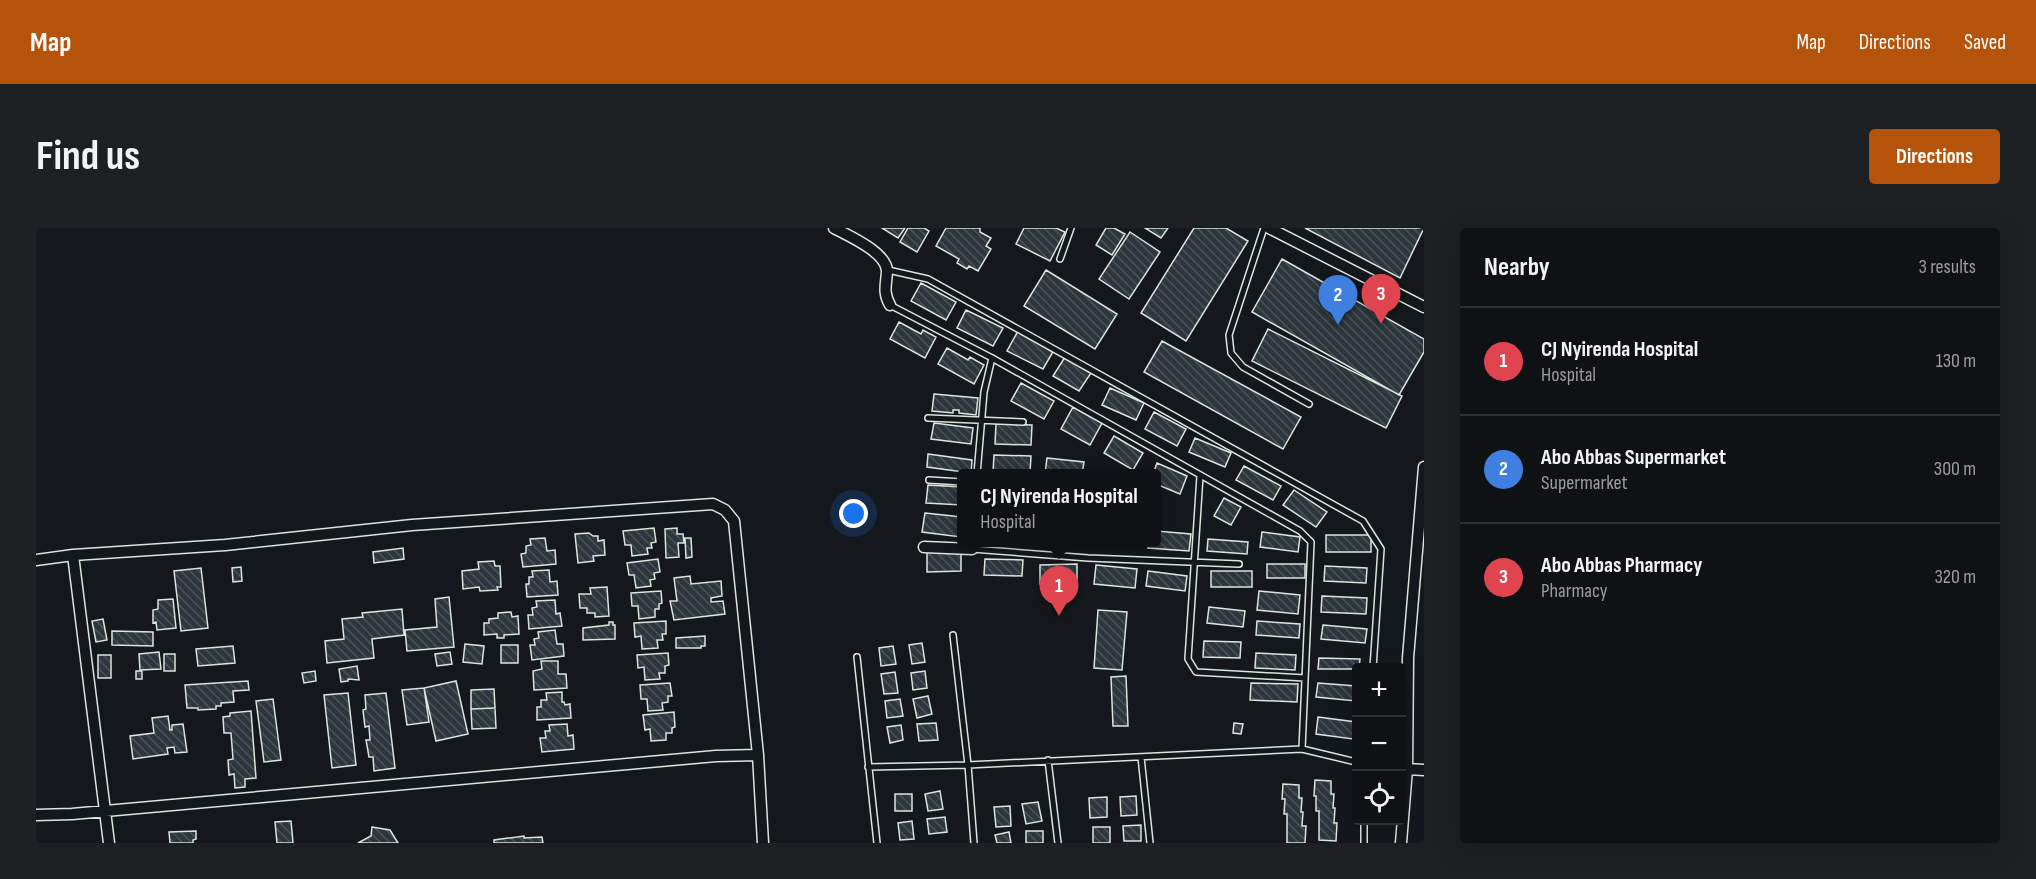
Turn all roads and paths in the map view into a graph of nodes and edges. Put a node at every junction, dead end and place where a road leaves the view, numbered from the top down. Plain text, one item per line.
1 (834, 228) edge
2 (1071, 228) edge
3 (1264, 228) edge
4 (1269, 228) edge
5 (1060, 259) dead end
6 (888, 270) junction
7 (890, 304) joint
8 (1424, 307) edge
9 (992, 358) junction
10 (1309, 404) dead end
11 (928, 418) dead end
12 (981, 421) junction
13 (1023, 422) dead end
14 (1424, 467) edge
15 (977, 469) edge
16 (1200, 476) junction
17 (929, 480) dead end
18 (957, 482) edge
19 (957, 546) edge
20 (924, 547) dead end
21 (982, 547) edge
22 (73, 555) junction
23 (36, 560) edge
24 (1195, 562) junction
25 (1239, 564) dead end
26 (953, 635) dead end
27 (856, 657) dead end
28 (1373, 663) edge
29 (1305, 678) junction
30 (1406, 717) edge
31 (1302, 748) junction
32 (758, 755) junction
33 (1141, 757) junction
34 (1048, 760) junction
35 (1352, 761) edge
36 (968, 765) junction
37 (868, 767) junction
38 (1406, 769) edge
39 (1424, 770) edge
40 (1404, 771) edge
41 (106, 810) junction
42 (36, 815) edge
43 (1364, 825) edge
44 (109, 843) edge
45 (763, 843) edge
46 (877, 843) edge
47 (974, 843) edge
48 (1058, 843) edge
49 (1150, 843) edge
50 (1364, 843) edge
51 (1401, 843) edge

1 - 6 street
2 - 5 lane
3 - 10 lane
4 - 8 street
6 - 7 street
6 - 28 lane
7 - 9 lane
9 - 12 lane
9 - 16 lane
11 - 12 lane
12 - 13 lane
12 - 15 lane
14 - 30 street
16 - 24 lane
16 - 29 lane
17 - 18 lane
19 - 20 street
21 - 24 lane
22 - 23 street
22 - 32 street
22 - 41 street
24 - 25 lane
24 - 29 lane
26 - 36 lane
27 - 37 lane
29 - 31 lane
31 - 33 lane
31 - 35 lane
32 - 41 street
32 - 45 street
33 - 34 lane
33 - 49 lane
34 - 36 lane
34 - 48 lane
36 - 37 lane
36 - 47 lane
37 - 46 lane
38 - 39 street
40 - 51 street
41 - 42 street
41 - 44 street
43 - 50 lane

